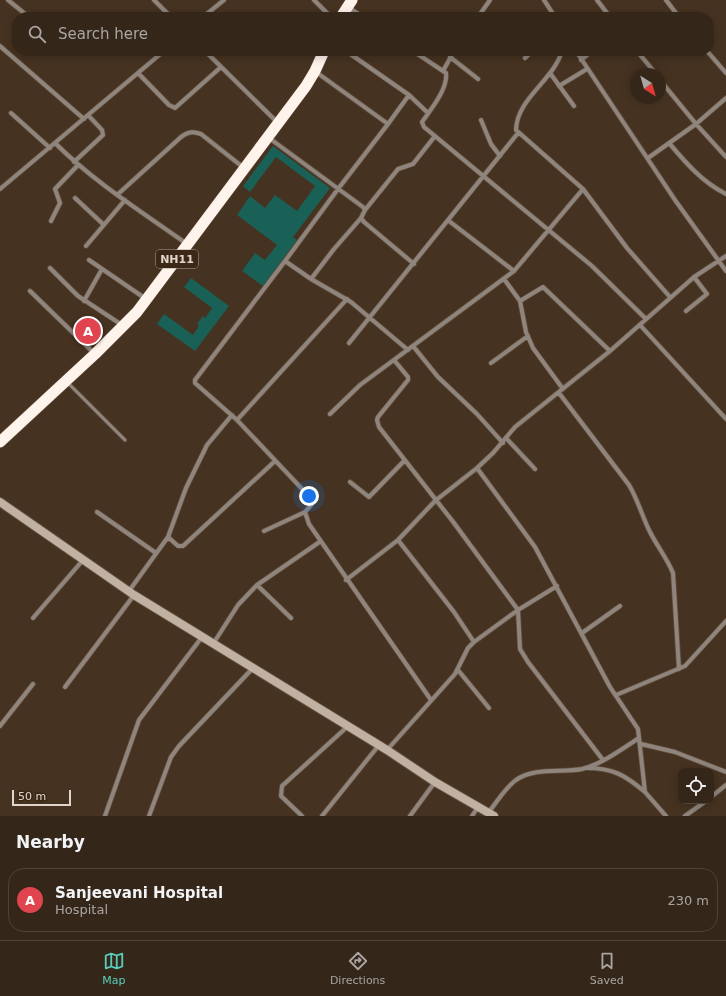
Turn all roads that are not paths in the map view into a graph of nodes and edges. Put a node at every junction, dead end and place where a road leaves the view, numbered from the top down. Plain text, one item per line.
1 (8, 0) edge
2 (154, 0) edge
3 (224, 0) edge
4 (314, 0) edge
5 (490, 0) edge
6 (544, 0) edge
7 (597, 0) edge
8 (666, 0) edge
9 (350, 3) edge
10 (23, 12) edge
11 (165, 12) edge
12 (209, 12) edge
13 (326, 12) edge
14 (344, 12) edge
15 (358, 12) edge
16 (482, 12) edge
17 (552, 12) edge
18 (606, 12) edge
19 (675, 12) edge
20 (0, 46) edge
21 (158, 56) edge
22 (210, 56) edge
23 (322, 56) edge
24 (353, 56) edge
25 (420, 56) edge
26 (560, 56) edge
27 (579, 56) edge
28 (586, 56) edge
29 (641, 56) edge
30 (711, 56) edge
31 (450, 57) joint
32 (581, 60) junction
33 (221, 67) junction
34 (651, 68) edge
35 (587, 69) junction
36 (315, 71) junction
37 (443, 71) junction
38 (138, 73) junction
39 (550, 73) junction
40 (726, 74) edge
41 (478, 79) dead end
42 (559, 86) junction
43 (666, 87) edge
44 (410, 95) junction
45 (726, 98) edge
46 (574, 106) dead end
47 (11, 113) dead end
48 (428, 113) junction
49 (88, 115) junction
50 (84, 118) junction
51 (481, 120) dead end
52 (278, 123) junction
53 (388, 124) junction
54 (696, 124) junction
55 (518, 133) junction
56 (435, 136) junction
57 (268, 137) junction
58 (55, 143) junction
59 (669, 143) junction
60 (50, 148) junction
61 (500, 156) junction
62 (726, 157) edge
63 (648, 158) junction
64 (76, 164) junction
65 (245, 168) junction
66 (484, 176) junction
67 (338, 189) junction
68 (583, 189) junction
69 (0, 190) edge
70 (726, 194) edge
71 (117, 195) junction
72 (75, 198) dead end
73 (125, 200) junction
74 (365, 210) junction
75 (361, 218) junction
76 (51, 220) dead end
77 (449, 221) junction
78 (104, 224) junction
79 (548, 229) junction
80 (187, 245) junction
81 (86, 246) dead end
82 (726, 256) edge
83 (89, 260) dead end
84 (285, 261) junction
85 (718, 262) junction
86 (414, 264) junction
87 (50, 268) dead end
88 (102, 268) junction
89 (514, 271) junction
90 (726, 271) edge
91 (694, 277) junction
92 (311, 279) junction
93 (504, 279) junction
94 (30, 291) dead end
95 (670, 297) junction
96 (347, 299) junction
97 (84, 300) junction
98 (146, 300) junction
99 (520, 301) junction
100 (686, 312) dead end
101 (370, 318) junction
102 (646, 319) junction
103 (640, 325) junction
104 (124, 326) junction
105 (528, 336) junction
106 (349, 343) dead end
107 (414, 346) junction
108 (408, 350) junction
109 (610, 351) junction
110 (95, 354) junction
111 (394, 360) junction
112 (491, 363) dead end
113 (66, 381) junction
114 (563, 389) junction
115 (559, 393) junction
116 (330, 414) dead end
117 (232, 415) junction
118 (726, 419) edge
119 (237, 420) junction
120 (506, 438) junction
121 (125, 440) dead end
122 (0, 442) edge
123 (503, 443) junction
124 (275, 461) junction
125 (404, 461) junction
126 (477, 468) junction
127 (535, 469) dead end
128 (350, 482) dead end
129 (435, 500) junction
130 (0, 502) edge
131 (97, 512) dead end
132 (305, 512) junction
133 (264, 531) dead end
134 (168, 537) junction
135 (398, 540) junction
136 (321, 541) junction
137 (156, 553) junction
138 (83, 560) junction
139 (346, 580) junction
140 (257, 585) junction
141 (557, 586) junction
142 (131, 593) junction
143 (620, 606) dead end
144 (518, 610) junction
145 (33, 618) dead end
146 (291, 618) dead end
147 (726, 621) edge
148 (582, 633) junction
149 (202, 637) junction
150 (474, 642) junction
151 (213, 644) junction
152 (253, 668) junction
153 (679, 669) junction
154 (458, 670) junction
155 (33, 684) dead end
156 (64, 687) dead end
157 (616, 695) junction
158 (431, 700) junction
159 (489, 708) dead end
160 (0, 726) edge
161 (347, 726) junction
162 (639, 738) junction
163 (641, 744) junction
164 (379, 745) junction
165 (387, 750) junction
166 (603, 760) junction
167 (583, 768) junction
168 (726, 772) edge
169 (435, 782) junction
170 (726, 784) edge
171 (645, 792) junction
172 (714, 794) edge
173 (702, 804) edge
174 (478, 807) junction
175 (491, 814) edge
176 (105, 816) edge
177 (149, 816) edge
178 (302, 816) edge
179 (322, 816) edge
180 (410, 816) edge
181 (472, 816) edge
182 (666, 816) edge
183 (685, 816) edge

1 - 10 street
2 - 11 street
3 - 12 street
4 - 13 street
5 - 16 street
6 - 17 street
7 - 18 street
8 - 19 street
9 - 14 highway
9 - 15 street
20 - 50 street
21 - 38 street
22 - 33 street
23 - 36 highway, NH11
24 - 44 street
25 - 37 street
26 - 39 street
27 - 32 street
28 - 32 street
29 - 34 street
30 - 40 street
31 - 37 street
31 - 41 street
32 - 35 street
33 - 38 street
33 - 52 street
35 - 42 street
35 - 63 street
36 - 52 highway, NH11
36 - 53 street
37 - 48 street
38 - 49 street
39 - 42 street
39 - 55 street
42 - 46 street
43 - 54 street
44 - 48 street
44 - 53 street
45 - 54 street
47 - 60 street
48 - 56 street
49 - 50 street
49 - 64 street
50 - 58 street
51 - 61 street
52 - 57 highway, NH11
53 - 67 street
54 - 59 street
54 - 62 street
55 - 61 street
55 - 68 street
56 - 66 street
56 - 74 street
57 - 65 highway, NH11
57 - 67 street
58 - 60 street
58 - 64 street
59 - 63 street
59 - 70 street
60 - 69 street
61 - 66 street
63 - 85 street
64 - 71 street
64 - 76 street
65 - 71 street
65 - 80 highway, NH11
66 - 77 street
66 - 79 street
67 - 74 street
67 - 84 street
68 - 79 street
68 - 95 street
71 - 73 street
72 - 78 street
73 - 78 street
73 - 80 street
74 - 75 street
75 - 86 street
75 - 92 street
77 - 86 street
77 - 89 street
78 - 81 street
79 - 89 street
79 - 102 street
80 - 98 highway, NH11
82 - 85 street
83 - 88 street
84 - 92 street
84 - 117 street
85 - 90 street
85 - 91 street
86 - 101 street
87 - 97 street
88 - 97 street
88 - 98 street
89 - 93 street
91 - 95 street
91 - 100 street
92 - 96 street
93 - 99 street
93 - 107 street
94 - 110 street
95 - 102 street
96 - 101 street
96 - 119 street
97 - 104 street
98 - 104 highway, NH11
99 - 105 street
99 - 109 street
101 - 106 street
101 - 108 street
102 - 103 street
103 - 109 street
103 - 118 street
104 - 110 highway, NH11
105 - 112 street
105 - 114 street
107 - 108 street
107 - 123 street
108 - 111 street
109 - 114 street
110 - 113 highway, NH11
111 - 116 street
111 - 125 street
113 - 121 lane
113 - 122 highway, NH11
114 - 115 street
115 - 120 street
115 - 153 street
117 - 119 street
117 - 134 street
119 - 124 street
120 - 123 street
120 - 127 street
123 - 126 street
124 - 132 street
124 - 134 street
125 - 128 street
125 - 129 street
126 - 129 street
126 - 141 street
129 - 135 street
129 - 144 street
130 - 138 street
131 - 137 street
132 - 133 street
132 - 136 street
134 - 137 street
135 - 139 street
135 - 150 street
136 - 139 street
136 - 140 street
137 - 142 street
138 - 142 street
138 - 145 street
139 - 158 street
140 - 146 street
140 - 151 street
141 - 144 street
141 - 148 street
142 - 149 street
142 - 156 street
143 - 148 street
144 - 150 street
144 - 166 street
147 - 153 street
148 - 157 street
149 - 151 street
149 - 176 street
150 - 154 street
151 - 152 street
152 - 161 street
152 - 177 street
153 - 157 street
154 - 158 street
154 - 159 street
155 - 160 street
157 - 162 street
158 - 165 street
161 - 164 street
161 - 178 street
162 - 163 street
162 - 166 street
163 - 168 street
163 - 171 street
164 - 165 street
164 - 179 street
165 - 169 street
166 - 167 street
167 - 171 street
167 - 175 street
169 - 174 street
169 - 180 street
170 - 172 street
171 - 182 street
173 - 183 street
174 - 175 street
174 - 181 street

